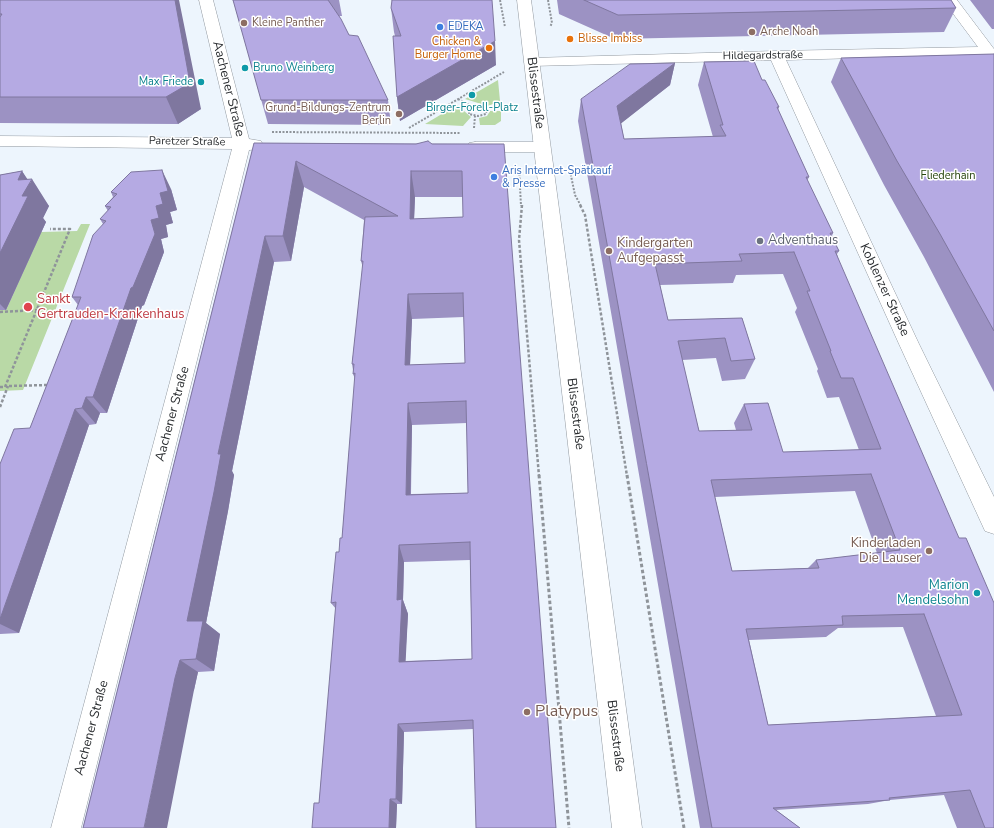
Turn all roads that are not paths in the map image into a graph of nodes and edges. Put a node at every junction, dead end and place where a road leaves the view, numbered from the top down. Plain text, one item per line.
1 (206, 0) edge
2 (524, 0) edge
3 (950, 0) edge
4 (991, 52) edge
5 (776, 55) junction
6 (531, 62) junction
7 (273, 139) road end
8 (463, 140) road end
9 (0, 141) edge
10 (242, 144) junction
11 (542, 147) junction
12 (994, 523) edge
13 (66, 828) edge
14 (627, 828) edge

1 - 10 street, Aachener Straße
2 - 6 street, Blissestraße
3 - 4 street
4 - 5 street, Hildegardstraße
5 - 6 street, Hildegardstraße
5 - 12 street, Koblenzer Straße
6 - 11 street, Blissestraße
7 - 10 street, Paretzer Straße
8 - 11 street
9 - 10 street, Paretzer Straße
10 - 13 street, Aachener Straße
11 - 14 street, Blissestraße

